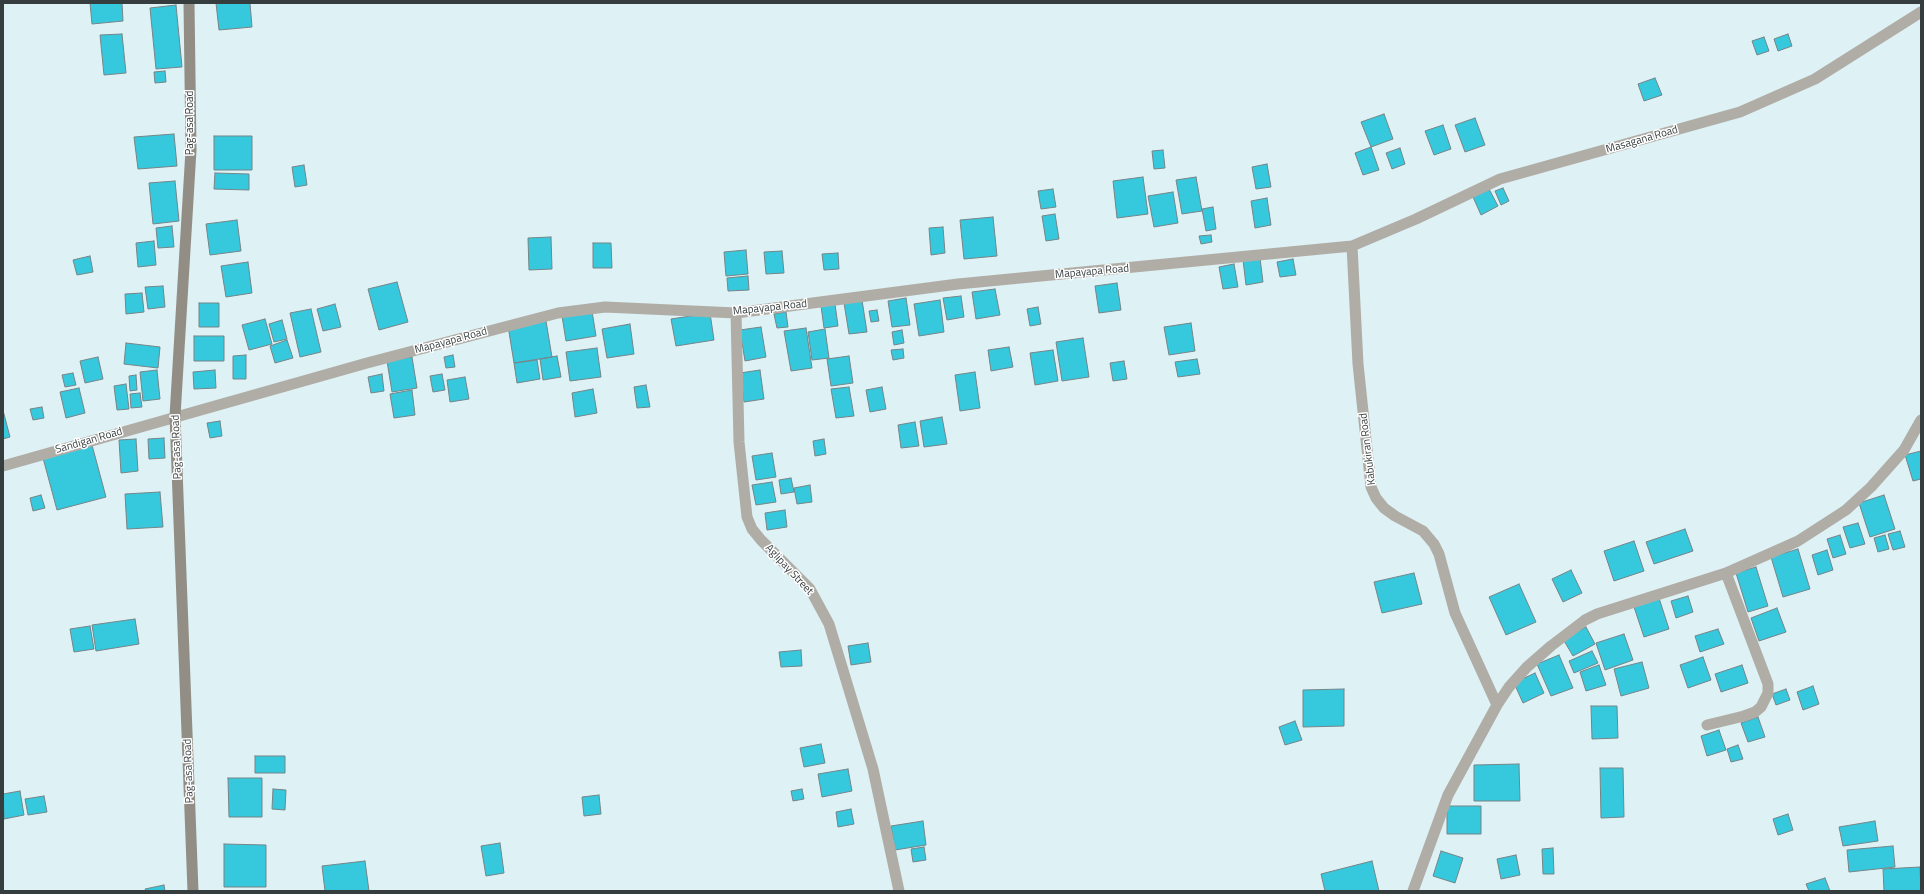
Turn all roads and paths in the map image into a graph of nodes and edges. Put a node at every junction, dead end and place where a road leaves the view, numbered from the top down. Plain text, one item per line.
1 (189, 3) edge
2 (1921, 12) edge
3 (1352, 246) junction
4 (736, 313) junction
5 (175, 416) junction
6 (1921, 420) edge
7 (3, 466) edge
8 (1726, 573) junction
9 (1497, 705) junction
10 (1707, 725) dead end
11 (193, 891) edge
12 (899, 891) edge
13 (1413, 891) edge

1 - 5 main road, Pag-asa Road
2 - 3 street, Masagana Road
3 - 4 street, Mapayapa Road
3 - 9 street, Kabukiran Road
4 - 5 street, Mapayapa Road
4 - 12 street, Aglipay Street
5 - 7 street, Sandigan Road
5 - 11 main road, Pag-asa Road
6 - 8 street
8 - 9 street
8 - 10 street
9 - 13 street

